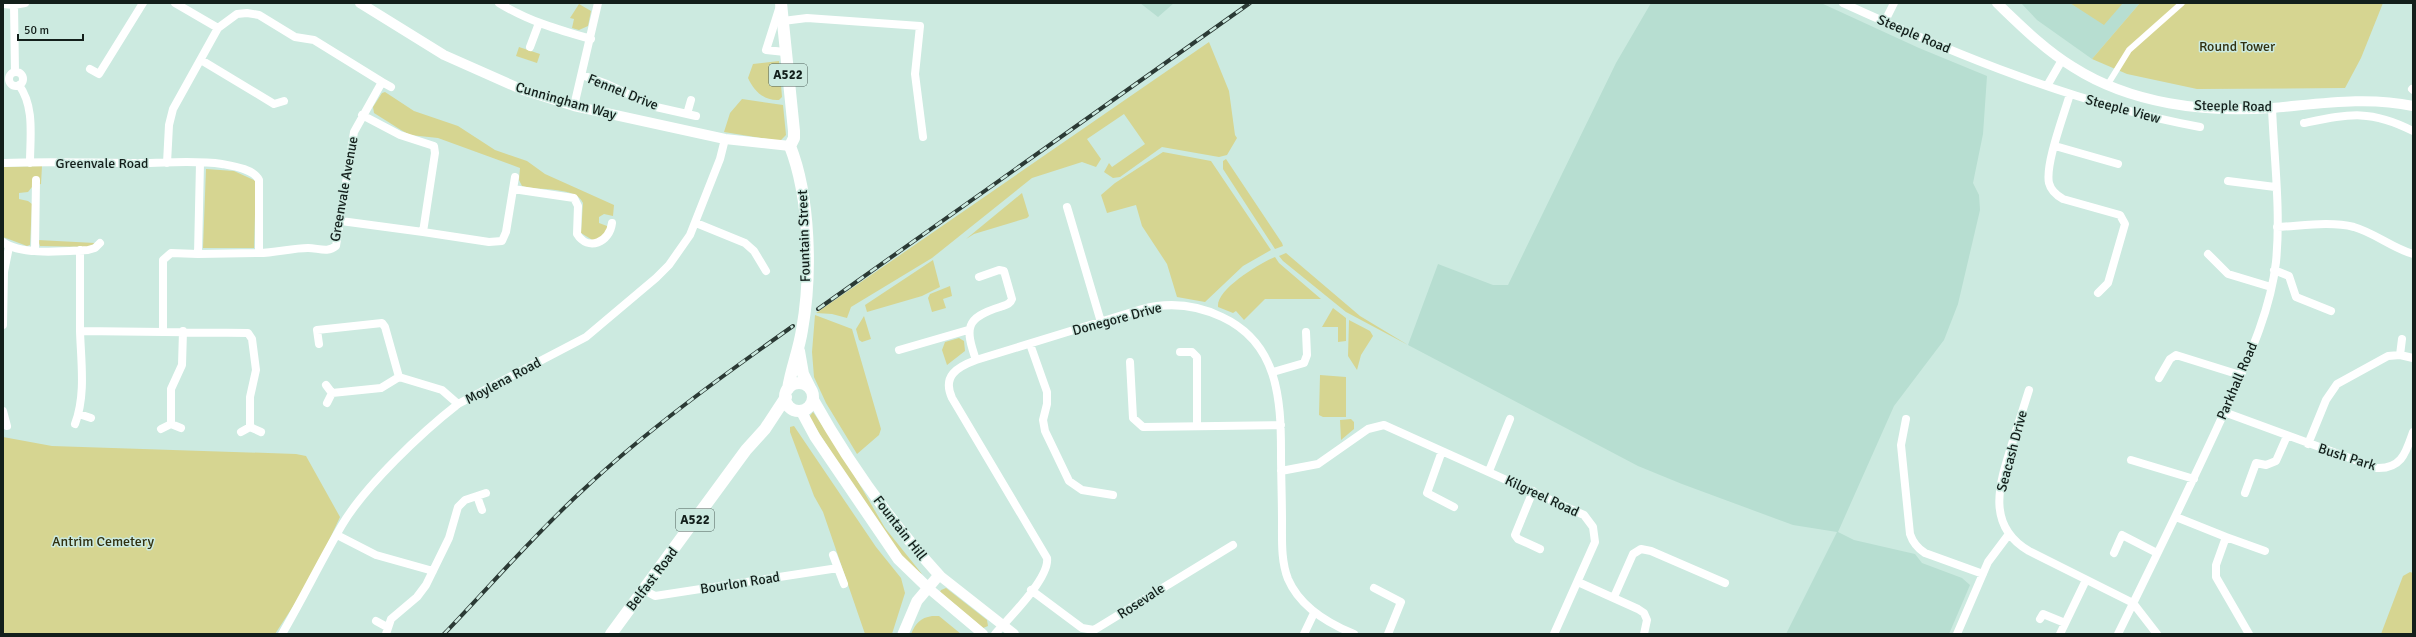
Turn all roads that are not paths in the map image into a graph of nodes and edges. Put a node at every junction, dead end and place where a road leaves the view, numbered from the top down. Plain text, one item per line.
1 (25, 3) edge
2 (143, 3) edge
3 (175, 3) edge
4 (360, 3) edge
5 (499, 3) edge
6 (598, 3) edge
7 (781, 3) edge
8 (1843, 3) edge
9 (1894, 3) edge
10 (1997, 3) edge
11 (2182, 3) edge
12 (3, 4) edge
13 (14, 5) junction
14 (782, 21) junction
15 (1884, 21) junction
16 (538, 23) junction
17 (218, 28) junction
18 (591, 39) junction
19 (530, 47) dead end
20 (785, 52) junction
21 (201, 60) junction
22 (2062, 60) junction
23 (90, 69) dead end
24 (15, 72) junction
25 (582, 75) junction
26 (6, 80) edge
27 (382, 82) junction
28 (2108, 84) junction
29 (20, 85) junction
30 (2047, 86) junction
31 (391, 88) dead end
32 (2070, 94) junction
33 (690, 100) dead end
34 (284, 101) dead end
35 (574, 106) junction
36 (2413, 106) edge
37 (2272, 108) junction
38 (362, 115) junction
39 (2304, 123) dead end
40 (2200, 127) dead end
41 (2413, 131) edge
42 (923, 136) dead end
43 (725, 139) junction
44 (790, 146) junction
45 (2055, 146) junction
46 (3, 163) edge
47 (30, 163) junction
48 (166, 163) junction
49 (200, 163) junction
50 (2118, 164) dead end
51 (515, 176) dead end
52 (36, 180) dead end
53 (2228, 181) dead end
54 (2275, 187) junction
55 (514, 189) junction
56 (1067, 207) dead end
57 (341, 221) junction
58 (696, 222) junction
59 (612, 223) dead end
60 (2277, 227) junction
61 (423, 232) junction
62 (100, 243) dead end
63 (6, 244) edge
64 (36, 250) junction
65 (80, 250) junction
66 (258, 253) junction
67 (198, 254) junction
68 (2208, 254) dead end
69 (2413, 254) edge
70 (2274, 270) junction
71 (766, 271) dead end
72 (979, 277) dead end
73 (3, 284) edge
74 (2271, 287) junction
75 (2098, 293) dead end
76 (2331, 311) dead end
77 (1101, 322) junction
78 (3, 325) edge
79 (968, 330) junction
80 (80, 331) junction
81 (163, 331) junction
82 (183, 331) junction
83 (1306, 332) dead end
84 (2402, 339) dead end
85 (319, 344) dead end
86 (1030, 344) junction
87 (798, 350) junction
88 (899, 350) dead end
89 (1180, 352) dead end
90 (2400, 355) junction
91 (2413, 358) edge
92 (976, 360) junction
93 (1130, 362) dead end
94 (1273, 372) junction
95 (2240, 375) junction
96 (399, 377) junction
97 (2159, 378) dead end
98 (326, 385) dead end
99 (2029, 390) dead end
100 (332, 393) junction
101 (787, 393) junction
102 (811, 393) junction
103 (327, 403) dead end
104 (458, 404) junction
105 (799, 411) junction
106 (2224, 412) junction
107 (79, 414) junction
108 (3, 416) edge
109 (91, 418) dead end
110 (1510, 419) dead end
111 (1906, 419) dead end
112 (75, 424) dead end
113 (171, 424) junction
114 (1281, 425) junction
115 (7, 426) dead end
116 (1197, 426) junction
117 (182, 428) dead end
118 (250, 428) junction
119 (161, 429) dead end
120 (765, 430) junction
121 (241, 432) dead end
122 (261, 432) dead end
123 (2413, 432) edge
124 (2287, 436) junction
125 (2308, 444) junction
126 (1442, 450) junction
127 (2131, 460) dead end
128 (1281, 471) junction
129 (1489, 471) junction
130 (2194, 479) junction
131 (1533, 491) junction
132 (486, 493) dead end
133 (2245, 493) dead end
134 (1114, 495) dead end
135 (477, 496) junction
136 (1454, 507) dead end
137 (482, 510) dead end
138 (2176, 517) junction
139 (2009, 534) junction
140 (337, 535) junction
141 (2226, 537) junction
142 (1233, 545) dead end
143 (1540, 549) dead end
144 (2266, 551) dead end
145 (2157, 553) junction
146 (2114, 554) dead end
147 (833, 555) dead end
148 (838, 568) junction
149 (433, 571) junction
150 (1983, 574) junction
151 (939, 575) junction
152 (2086, 580) junction
153 (1578, 582) junction
154 (1725, 583) dead end
155 (844, 584) dead end
156 (927, 587) junction
157 (1374, 588) dead end
158 (644, 590) junction
159 (1032, 590) junction
160 (1614, 597) junction
161 (2133, 604) junction
162 (1314, 613) junction
163 (2040, 619) dead end
164 (376, 621) dead end
165 (2064, 623) junction
166 (1003, 626) junction
167 (387, 630) edge
168 (282, 634) edge
169 (611, 634) edge
170 (902, 634) edge
171 (983, 634) edge
172 (995, 634) edge
173 (1014, 634) edge
174 (1304, 634) edge
175 (1354, 634) edge
176 (1388, 634) edge
177 (1554, 634) edge
178 (1644, 634) edge
179 (1957, 634) edge
180 (2060, 634) edge
181 (2118, 634) edge
182 (2158, 634) edge
183 (2249, 634) edge

1 - 13 street
2 - 23 street
3 - 17 street
4 - 35 street, Cunningham Way
5 - 16 street
6 - 18 street
7 - 14 main road, Fountain Street / A522
7 - 20 street, Fountain Street
8 - 15 street, Steeple Road
9 - 15 street
10 - 22 street, Steeple Road
11 - 28 street
12 - 13 street
13 - 24 street
14 - 20 main road, Fountain Street / A522
14 - 42 street
15 - 30 street, Steeple Road
16 - 18 street
16 - 19 street
17 - 21 street
17 - 27 street
18 - 25 street
20 - 44 main road, Fountain Street / A522
21 - 34 street
21 - 48 street
22 - 28 street, Steeple Road
22 - 30 street
24 - 26 street
24 - 29 street
25 - 33 street, Fennel Drive
25 - 35 street
26 - 29 street
27 - 31 street
27 - 38 street, Greenvale Avenue
28 - 37 street, Steeple Road
29 - 47 street
30 - 32 street, Steeple View
32 - 40 street, Steeple View
32 - 45 street
35 - 43 street, Cunningham Way
36 - 37 street, Steeple Road
37 - 54 street, Parkhall Road
38 - 57 street, Greenvale Avenue
38 - 61 street
39 - 41 street
43 - 44 street, Cunningham Way
43 - 58 street, Moylena Road
44 - 87 main road, Fountain Street / A522
45 - 50 street
45 - 75 street
46 - 47 street, Greenvale Road
47 - 48 street, Greenvale Road
48 - 49 street, Greenvale Road
49 - 66 street, Greenvale Road
49 - 67 street
51 - 55 street
52 - 64 street
53 - 54 street
54 - 60 street, Parkhall Road
55 - 59 street
55 - 61 street
56 - 77 street
57 - 61 street
57 - 66 street, Greenvale Avenue
58 - 71 street
58 - 104 street, Moylena Road
60 - 69 street
60 - 70 street, Parkhall Road
62 - 65 street
63 - 64 street
63 - 73 street
64 - 65 street
65 - 80 street
66 - 67 street
67 - 81 street
68 - 74 street
70 - 74 street, Parkhall Road
70 - 76 street
72 - 79 street
73 - 78 street
74 - 95 street, Parkhall Road
77 - 86 street, Donegore Drive
77 - 94 street, Donegore Drive
79 - 88 street
79 - 92 street
80 - 81 street
80 - 107 street
81 - 82 street
82 - 113 street
82 - 118 street
83 - 94 street
84 - 90 street
85 - 96 street
86 - 92 street, Donegore Drive
86 - 134 street
87 - 101 main road, Fountain Street / A522
87 - 102 main road, Fountain Street / A522
89 - 116 street
90 - 91 street, Bush Park
90 - 125 street, Bush Park
92 - 159 street, Donegore Drive
93 - 116 street
94 - 114 street, Donegore Drive
95 - 97 street
95 - 106 street, Parkhall Road
96 - 100 street
96 - 104 street
98 - 100 street
99 - 139 street, Seacash Drive
100 - 103 street
101 - 102 main road
101 - 105 main road
101 - 120 main road, Belfast Road / A522
102 - 105 main road, A522
102 - 151 main road, Fountain Hill
104 - 140 street, Moylena Road
105 - 120 main road, Belfast Road / A522
105 - 156 main road, Fountain Hill
106 - 124 street, Bush Park
106 - 130 street, Parkhall Road
107 - 109 street
107 - 112 street
108 - 115 street
110 - 129 street, Kilgreel Road
111 - 150 street
113 - 117 street
113 - 119 street
114 - 116 street
114 - 128 street, Donegore Drive
118 - 121 street
118 - 122 street
120 - 158 main road, Belfast Road / A522
123 - 125 street, Bush Park
124 - 125 street, Bush Park
124 - 133 street
126 - 128 street, Kilgreel Road
126 - 129 street, Kilgreel Road
126 - 136 street
127 - 130 street
128 - 162 street, Donegore Drive
129 - 131 street, Kilgreel Road
130 - 138 street, Parkhall Road
131 - 143 street
131 - 153 street, Kilgreel Road
132 - 135 street
135 - 137 street
135 - 149 street
138 - 141 street
138 - 145 street, Parkhall Road
139 - 150 street
139 - 152 street, Seacash Drive
140 - 149 street
140 - 168 street, Moylena Road
141 - 144 street
141 - 183 street
142 - 159 street, Rosevale
145 - 146 street
145 - 161 street, Parkhall Road
147 - 148 street
148 - 155 street
148 - 158 street, Bourlon Road
149 - 167 street
150 - 179 street
151 - 156 main road
151 - 166 street, Fountain Hill
152 - 161 street, Seacash Drive
152 - 165 street
153 - 160 street
153 - 177 street, Kilgreel Road
154 - 160 street
156 - 170 main road
156 - 171 street, Fountain Hill
157 - 176 street
158 - 169 main road, Belfast Road / A522
159 - 166 street, Donegore Drive
160 - 178 street
161 - 181 street, Parkhall Road
161 - 182 street
162 - 174 street
162 - 175 street, Donegore Drive
163 - 165 street
164 - 167 street
165 - 180 street
166 - 172 street, Donegore Drive
166 - 173 street, Fountain Hill

